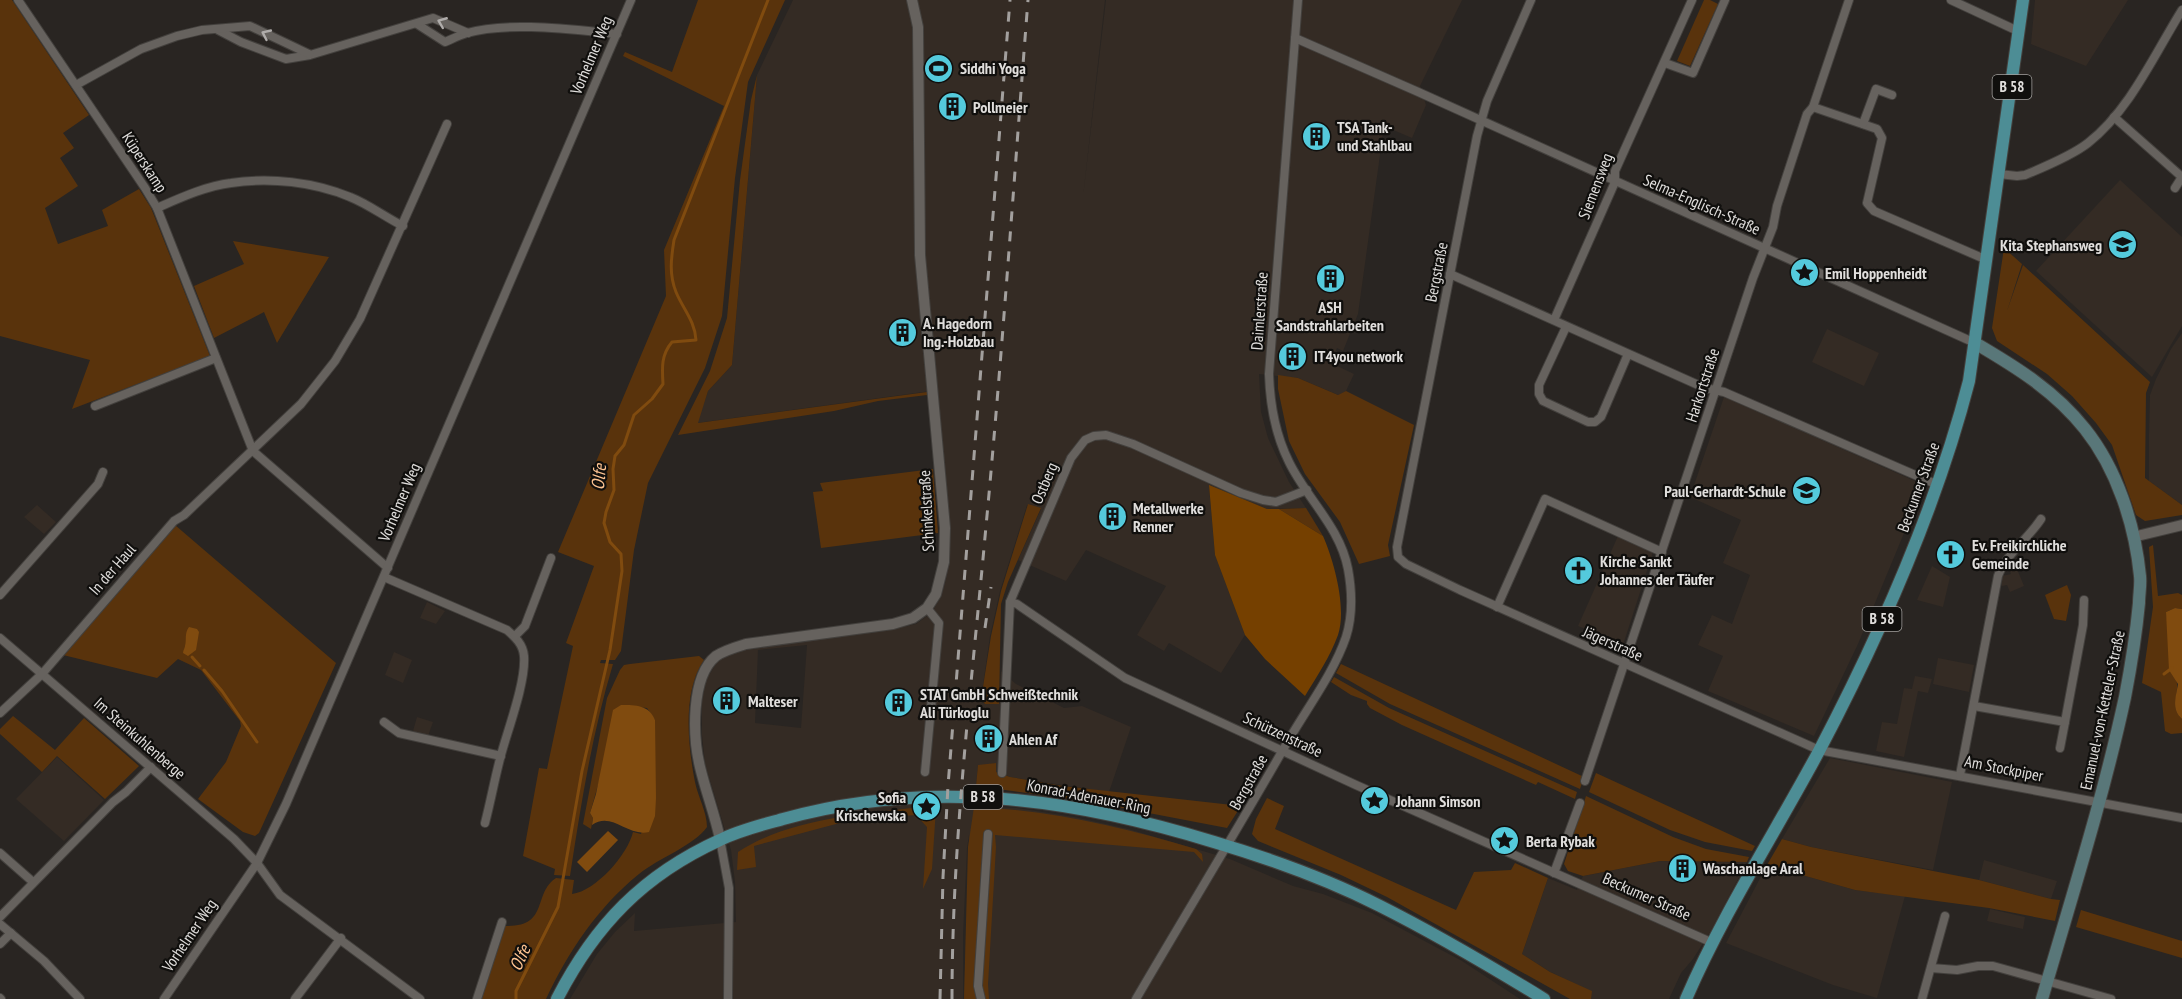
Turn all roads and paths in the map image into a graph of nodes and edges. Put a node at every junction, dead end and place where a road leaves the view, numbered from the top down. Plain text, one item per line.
1 (18, 0) edge
2 (631, 0) edge
3 (912, 0) edge
4 (1298, 0) edge
5 (1531, 0) edge
6 (1692, 0) edge
7 (1725, 0) edge
8 (1850, 0) edge
9 (1951, 0) edge
10 (2023, 0) edge
11 (2182, 10) edge
12 (417, 24) junction
13 (218, 30) junction
14 (2020, 32) junction
15 (468, 33) junction
16 (617, 34) junction
17 (1295, 38) junction
18 (310, 55) junction
19 (1665, 63) junction
20 (76, 85) junction
21 (1892, 95) dead end
22 (1813, 107) junction
23 (2114, 117) junction
24 (1481, 121) junction
25 (447, 124) dead end
26 (1863, 124) junction
27 (1999, 174) junction
28 (2182, 177) edge
29 (1615, 182) junction
30 (2175, 188) dead end
31 (157, 208) junction
32 (403, 226) junction
33 (1765, 248) junction
34 (1987, 261) junction
35 (1450, 274) junction
36 (1554, 320) junction
37 (1566, 327) junction
38 (1975, 343) junction
39 (1628, 354) junction
40 (216, 358) junction
41 (1716, 390) junction
42 (95, 406) dead end
43 (253, 451) junction
44 (103, 472) dead end
45 (1938, 485) junction
46 (1307, 490) junction
47 (2041, 519) dead end
48 (2182, 525) edge
49 (2133, 537) junction
50 (1662, 552) junction
51 (1398, 557) joint
52 (551, 558) dead end
53 (388, 568) junction
54 (1348, 568) joint
55 (384, 577) junction
56 (0, 595) edge
57 (2084, 600) dead end
58 (1010, 602) junction
59 (1497, 607) junction
60 (927, 608) junction
61 (515, 636) junction
62 (0, 638) edge
63 (1625, 664) junction
64 (42, 674) junction
65 (1974, 706) junction
66 (0, 714) edge
67 (384, 722) dead end
68 (2064, 722) junction
69 (2060, 748) dead end
70 (1283, 750) junction
71 (1819, 750) junction
72 (501, 756) junction
73 (151, 767) junction
74 (925, 772) dead end
75 (1002, 773) dead end
76 (1960, 775) junction
77 (1585, 781) dead end
78 (2099, 802) junction
79 (1580, 803) dead end
80 (2182, 818) edge
81 (485, 823) dead end
82 (988, 834) dead end
83 (720, 839) junction
84 (1227, 846) junction
85 (0, 853) edge
86 (257, 863) junction
87 (1554, 873) junction
88 (1568, 879) joint
89 (33, 882) junction
90 (1945, 916) dead end
91 (0, 917) edge
92 (502, 922) dead end
93 (0, 924) edge
94 (11, 933) junction
95 (341, 938) junction
96 (1713, 943) junction
97 (0, 944) edge
98 (1931, 968) junction
99 (2048, 981) junction
100 (80, 999) edge
101 (164, 999) edge
102 (296, 999) edge
103 (420, 999) edge
104 (477, 999) edge
105 (557, 999) edge
106 (728, 999) edge
107 (981, 999) edge
108 (1136, 999) edge
109 (1544, 999) edge
110 (1686, 999) edge
111 (1922, 999) edge
112 (2042, 999) edge
113 (2111, 999) edge

1 - 20 street, Küperskamp
2 - 16 street, Vorhelmer Weg
3 - 60 street, Schinkelstraße
4 - 17 street, Daimlerstraße
5 - 24 street, Bergstraße
6 - 19 street, Siemensweg
7 - 19 street
8 - 22 street, Harkortstraße
9 - 14 street
10 - 14 main road, Beckumer Straße / B 58
11 - 23 street
15 -> 12 street
12 - 15 street
12 - 18 street
18 -> 13 street
13 - 18 street
13 - 20 street
14 - 27 main road, Beckumer Straße / B 58
15 - 16 street
16 - 53 street, Vorhelmer Weg
17 - 24 street, Selma-Englisch-Straße
17 - 46 street, Daimlerstraße
19 - 29 street, Siemensweg
20 - 31 street, Küperskamp
21 - 26 street
22 - 26 street
22 - 33 street, Harkortstraße
23 - 27 street
23 - 28 street
24 - 29 street, Selma-Englisch-Straße
24 - 35 street, Bergstraße
25 - 32 street, In der Haul
26 - 34 street
27 - 34 main road, Beckumer Straße / B 58
28 - 30 street
29 - 33 street, Selma-Englisch-Straße
29 - 36 street, Siemensweg
31 - 32 street
31 - 40 street, Küperskamp
32 - 43 street, In der Haul
33 - 38 street, Selma-Englisch-Straße
33 - 41 street, Harkortstraße
34 - 38 main road, Beckumer Straße / B 58
35 - 36 street
35 - 51 street, Bergstraße
36 - 37 street
37 - 39 street
37 - 39 street
38 - 45 main road, Beckumer Straße / B 58
38 - 49 main road, Emanuel-von-Ketteler-Straße
39 - 41 street
40 - 42 street
40 - 43 street, Küperskamp
41 - 45 street
41 - 50 street, Harkortstraße
43 - 53 street, Küperskamp
43 - 64 street, In der Haul
44 - 56 street
45 - 71 main road, Beckumer Straße / B 58
46 - 54 street, Daimlerstraße
46 - 58 street, Ostberg
47 - 65 street
48 - 49 street
49 - 78 main road, Emanuel-von-Ketteler-Straße
50 - 59 street
50 - 63 street, Harkortstraße
51 - 59 street, Jägerstraße
52 - 61 street
53 - 55 street, Vorhelmer Weg
54 - 70 street, Bergstraße
55 - 61 street
55 - 86 street, Vorhelmer Weg
57 - 68 street
58 - 70 street, Schützenstraße
58 - 75 street, Ostberg
59 - 63 street, Jägerstraße
60 - 74 street
60 - 83 street
61 - 72 street
62 - 64 street, Im Steinkuhlenberge
63 - 71 street, Jägerstraße
63 - 77 street, Harkortstraße
64 - 66 street, In der Haul
64 - 73 street, Im Steinkuhlenberge
65 - 68 street
65 - 76 street
67 - 72 street
68 - 69 street
70 - 84 street, Bergstraße
70 - 87 street, Schützenstraße
71 - 76 street, Am Stockpiper
71 - 96 main road, Beckumer Straße / B 58
72 - 81 street
73 - 86 street, Im Steinkuhlenberge
73 - 89 street
76 - 78 street, Am Stockpiper
78 - 80 street, Am Stockpiper
78 - 99 main road, Emanuel-von-Ketteler-Straße
79 - 87 street
82 - 107 street
83 - 84 main road, Konrad-Adenauer-Ring / B 58
83 - 105 main road, Konrad-Adenauer-Ring / B 58
83 - 106 street
84 - 108 street, Bergstraße
84 - 109 main road, Konrad-Adenauer-Ring / B 58
85 - 89 street
86 - 95 street, Im Steinkuhlenberge
86 - 101 street, Vorhelmer Weg
87 - 88 street, Schützenstraße
88 - 96 street, Beckumer Straße
89 - 91 street
90 - 98 street
92 - 104 street
93 - 94 street
94 - 97 street
94 - 100 street
95 - 102 street
95 - 103 street, Im Steinkuhlenberge
96 - 110 main road, Beckumer Straße / B 58
98 - 99 street
98 - 111 street
99 - 112 main road, Emanuel-von-Ketteler-Straße
99 - 113 street

